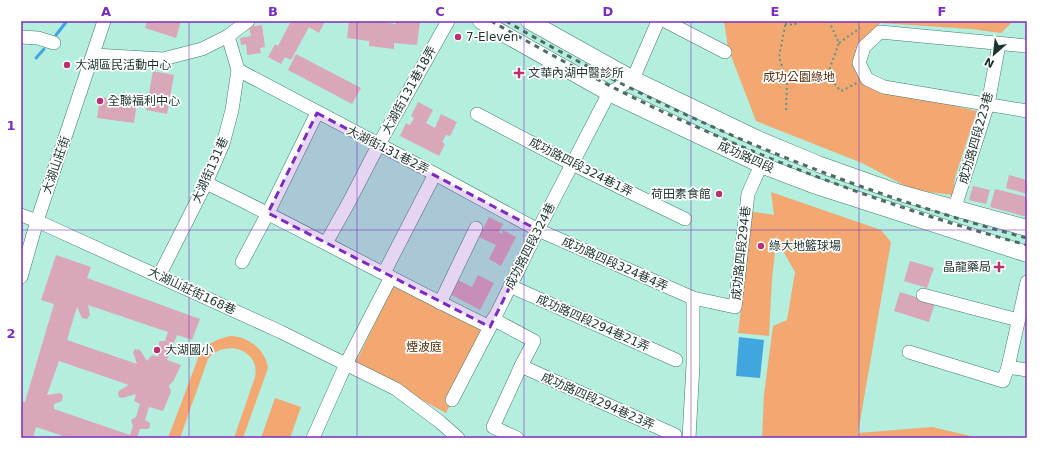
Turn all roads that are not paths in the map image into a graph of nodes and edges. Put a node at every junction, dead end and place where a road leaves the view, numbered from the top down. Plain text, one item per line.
1 (104, 21) edge
2 (248, 21) edge
3 (448, 21) edge
4 (480, 21) edge
5 (529, 21) edge
6 (658, 21) edge
7 (665, 21) edge
8 (228, 36) junction
9 (21, 37) edge
10 (54, 43) dead end
11 (999, 44) junction
12 (1027, 46) edge
13 (725, 52) dead end
14 (94, 55) junction
15 (238, 70) junction
16 (633, 79) junction
17 (608, 93) junction
18 (988, 104) junction
19 (1027, 111) edge
20 (317, 113) junction
21 (477, 114) dead end
22 (379, 144) junction
23 (572, 164) junction
24 (761, 165) junction
25 (435, 174) junction
26 (206, 183) junction
27 (956, 207) junction
28 (268, 213) junction
29 (21, 215) edge
30 (685, 220) dead end
31 (37, 221) junction
32 (476, 228) dead end
33 (1027, 228) edge
34 (538, 230) junction
35 (326, 243) junction
36 (1027, 254) edge
37 (242, 262) dead end
38 (388, 275) junction
39 (159, 276) junction
40 (21, 277) edge
41 (1027, 282) edge
42 (510, 286) junction
43 (923, 295) dead end
44 (694, 298) junction
45 (440, 303) junction
46 (1018, 320) junction
47 (492, 323) junction
48 (909, 352) dead end
49 (676, 360) dead end
50 (346, 364) junction
51 (521, 366) junction
52 (1008, 368) junction
53 (1027, 370) edge
54 (452, 400) dead end
55 (675, 435) dead end
56 (313, 438) edge
57 (458, 438) edge
58 (517, 438) edge
59 (689, 438) edge

1 - 14 street, 大湖山莊街
2 - 8 street
3 - 22 street, 大湖街131巷18弄
4 - 17 main road, 成功路四段
5 - 16 main road, 成功路四段
6 - 16 street
7 - 13 street
8 - 14 street
8 - 15 street, 大湖街131巷
9 - 10 street
11 - 12 street
11 - 18 street, 成功路四段223巷
11 - 18 street
14 - 31 street, 大湖山莊街
15 - 20 street, 大湖街131巷2弄
15 - 26 street, 大湖街131巷
16 - 17 street
16 - 27 main road, 成功路四段
17 - 23 street, 成功路四段324巷
17 - 24 main road, 成功路四段
18 - 19 street
18 - 27 street, 成功路四段223巷
20 - 22 street, 大湖街131巷2弄
20 - 28 street
21 - 23 street, 成功路四段324巷1弄
22 - 25 street, 大湖街131巷2弄
22 - 35 street, 大湖街131巷18弄
23 - 30 street, 成功路四段324巷1弄
23 - 34 street, 成功路四段324巷
24 - 36 main road, 成功路四段
24 - 44 street, 成功路四段294巷
25 - 34 street, 大湖街131巷2弄
25 - 38 street
26 - 28 street
26 - 39 street, 大湖街131巷
27 - 33 main road, 成功路四段
28 - 35 street
28 - 37 street
29 - 31 street, 大湖山莊街168巷
31 - 39 street, 大湖山莊街168巷
31 - 40 street, 大湖山莊街
32 - 45 street
34 - 42 street, 成功路四段324巷
34 - 44 street, 成功路四段324巷4弄
35 - 38 street
38 - 45 street
38 - 50 street
39 - 50 street, 大湖山莊街168巷
41 - 46 street
42 - 47 street, 成功路四段324巷
42 - 49 street, 成功路四段294巷21弄
43 - 46 street
44 - 59 street
45 - 47 street
46 - 52 street
47 - 51 street
47 - 54 street, 成功路四段324巷
48 - 52 street
50 - 56 street
50 - 57 street
51 - 55 street, 成功路四段294巷23弄
51 - 58 street
52 - 53 street

